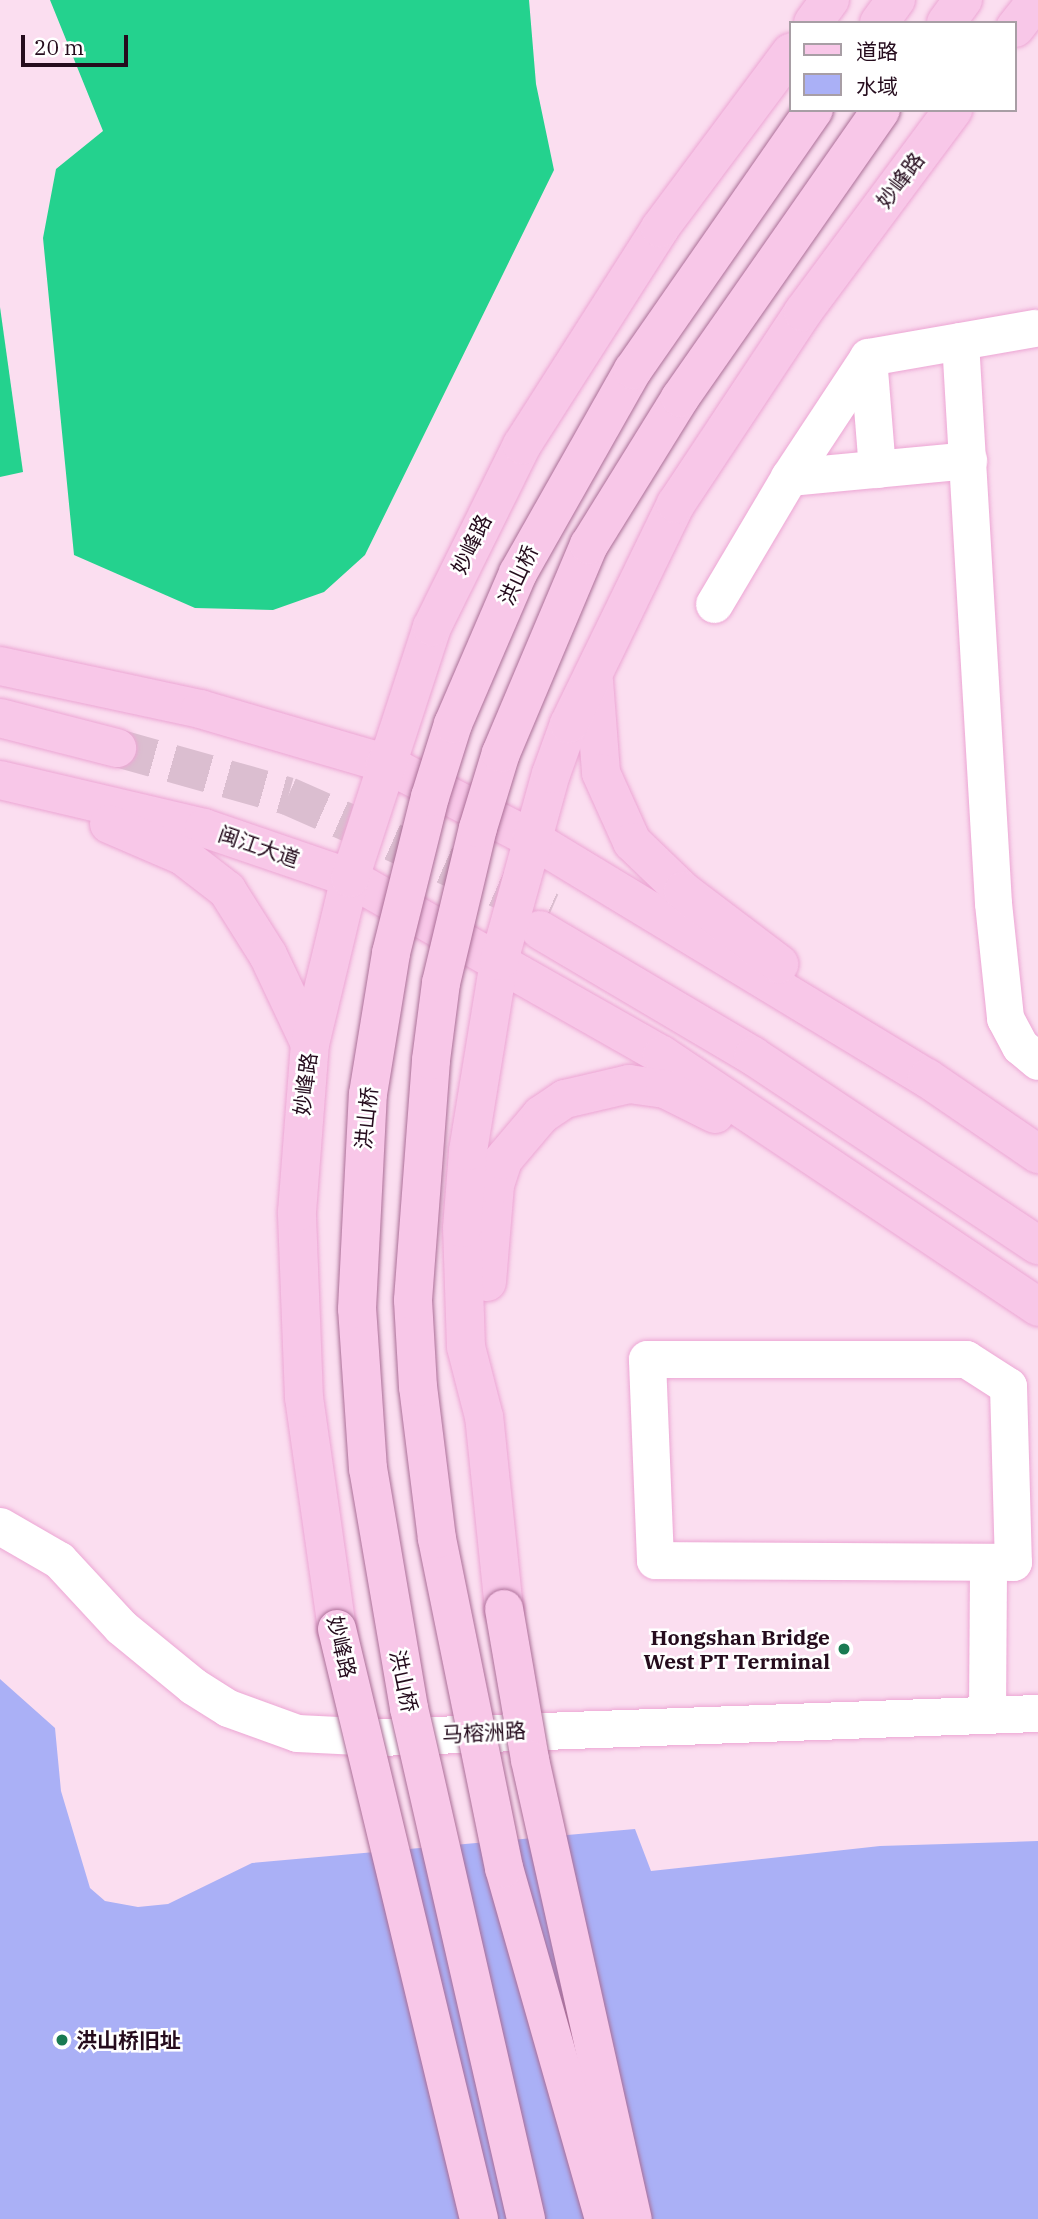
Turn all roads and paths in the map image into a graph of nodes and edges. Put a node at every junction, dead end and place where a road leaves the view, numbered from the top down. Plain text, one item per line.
1 (830, 0) edge
2 (896, 0) edge
3 (963, 0) edge
4 (1037, 0) edge
5 (814, 21) edge
6 (880, 21) edge
7 (947, 21) edge
8 (1017, 25) edge
9 (790, 53) edge
10 (813, 112) edge
11 (880, 112) edge
12 (952, 112) edge
13 (1035, 328) dead end
14 (960, 341) junction
15 (868, 356) junction
16 (968, 460) junction
17 (877, 469) junction
18 (789, 477) junction
19 (714, 604) dead end
20 (0, 666) edge
21 (594, 670) junction
22 (0, 718) edge
23 (0, 738) edge
24 (385, 763) junction
25 (0, 781) edge
26 (532, 839) junction
27 (350, 878) junction
28 (499, 961) junction
29 (310, 1045) junction
30 (1038, 1061) edge
31 (927, 1078) junction
32 (1038, 1154) edge
33 (827, 1171) junction
34 (1038, 1217) edge
35 (1038, 1245) edge
36 (1038, 1307) edge
37 (484, 1417) junction
38 (0, 1526) edge
39 (988, 1562) junction
40 (987, 1713) junction
41 (1038, 1713) edge
42 (479, 2219) edge
43 (526, 2219) edge
44 (604, 2219) edge
45 (633, 2219) edge

1 - 5 main road
2 - 6 main road
3 - 7 main road
4 - 8 main road
9 - 24 main road, 妙峰路
10 - 43 main road, 洪山桥, bridge
11 - 44 main road, bridge
12 - 21 main road, 妙峰路
13 - 14 street
14 - 15 street
14 - 16 street
15 - 17 street
15 - 18 street
16 - 17 street
16 - 30 street
17 - 18 street
18 - 19 street
20 - 24 main road
21 - 26 main road, 妙峰路
21 - 31 main road
22 - 23 main road
24 - 26 main road
24 - 27 main road, 妙峰路
25 - 27 main road, 闽江大道
25 - 29 main road
26 - 28 main road, 妙峰路
26 - 31 main road
27 - 28 main road, 闽江大道
27 - 29 main road, 妙峰路
28 - 33 main road, 闽江大道
28 - 37 main road, 妙峰路
29 - 42 main road, 妙峰路, bridge
31 - 32 main road
33 - 36 main road
33 - 37 main road
34 - 35 main road
37 - 45 main road, bridge
38 - 40 street, 马榕洲路
39 - 39 street
39 - 40 street
40 - 41 street, 马榕洲路

